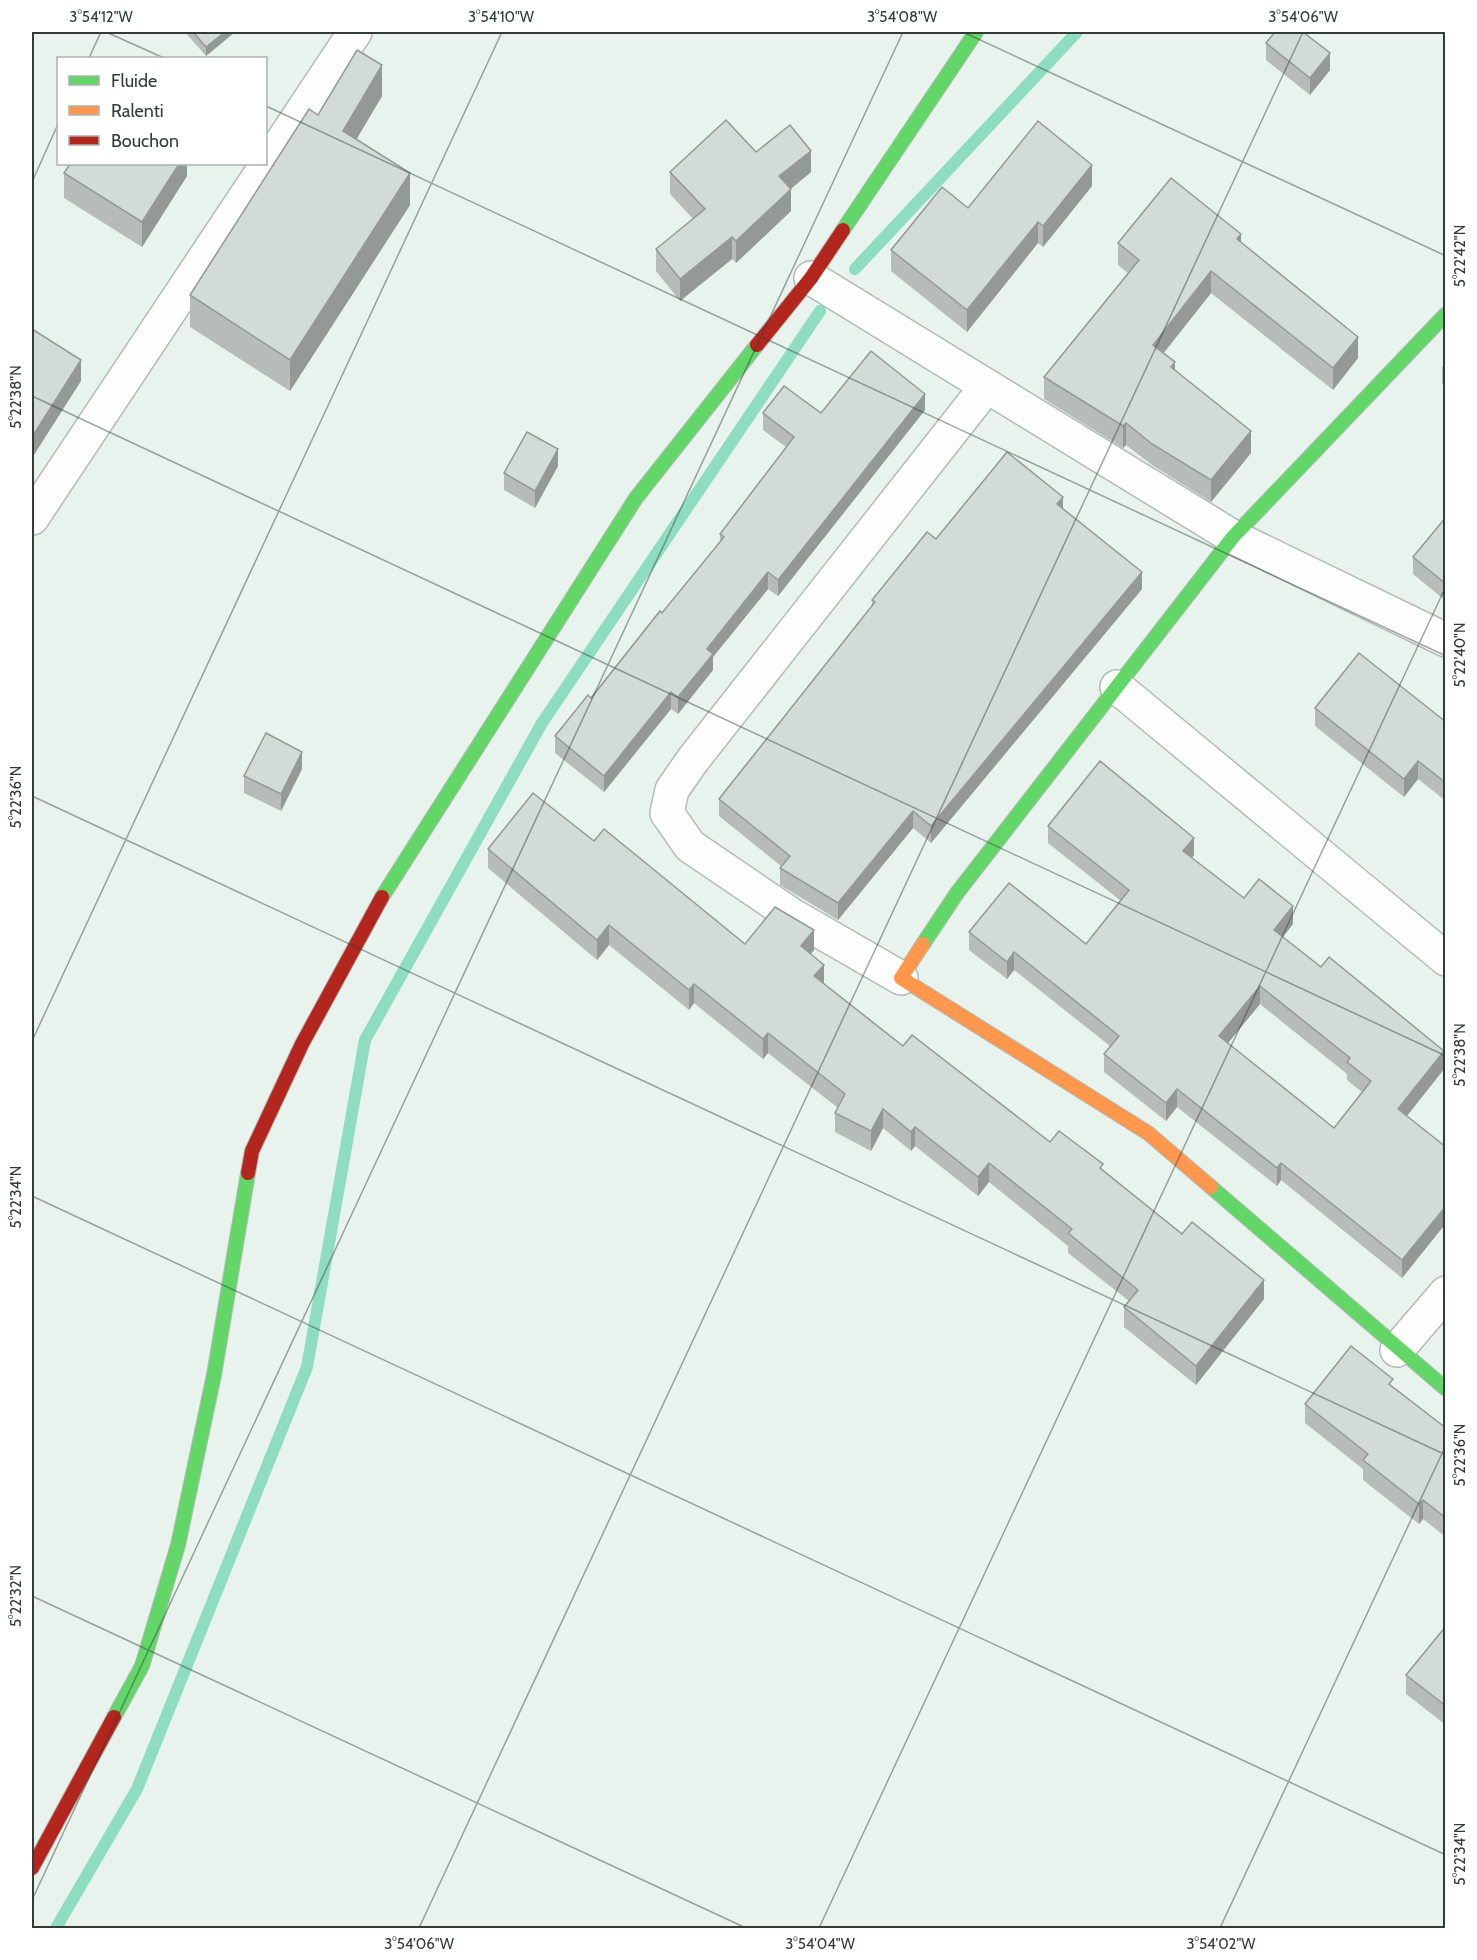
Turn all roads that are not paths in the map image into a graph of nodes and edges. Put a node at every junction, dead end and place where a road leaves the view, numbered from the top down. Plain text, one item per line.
1 (355, 32) edge
2 (975, 32) edge
3 (267, 164) edge
4 (267, 165) edge
5 (811, 278) junction
6 (1446, 315) edge
7 (987, 386) junction
8 (32, 518) edge
9 (1233, 537) junction
10 (1446, 640) edge
11 (1117, 687) junction
12 (1446, 959) edge
13 (901, 978) junction
14 (1446, 1293) edge
15 (1397, 1350) junction
16 (1446, 1389) edge
17 (32, 1868) edge

1 - 3 street
2 - 5 street
4 - 8 street
5 - 7 street
5 - 17 street
6 - 9 street
7 - 9 street
7 - 13 street
9 - 10 street
9 - 11 street
11 - 12 street
11 - 13 street
13 - 15 street
14 - 15 street
15 - 16 street

